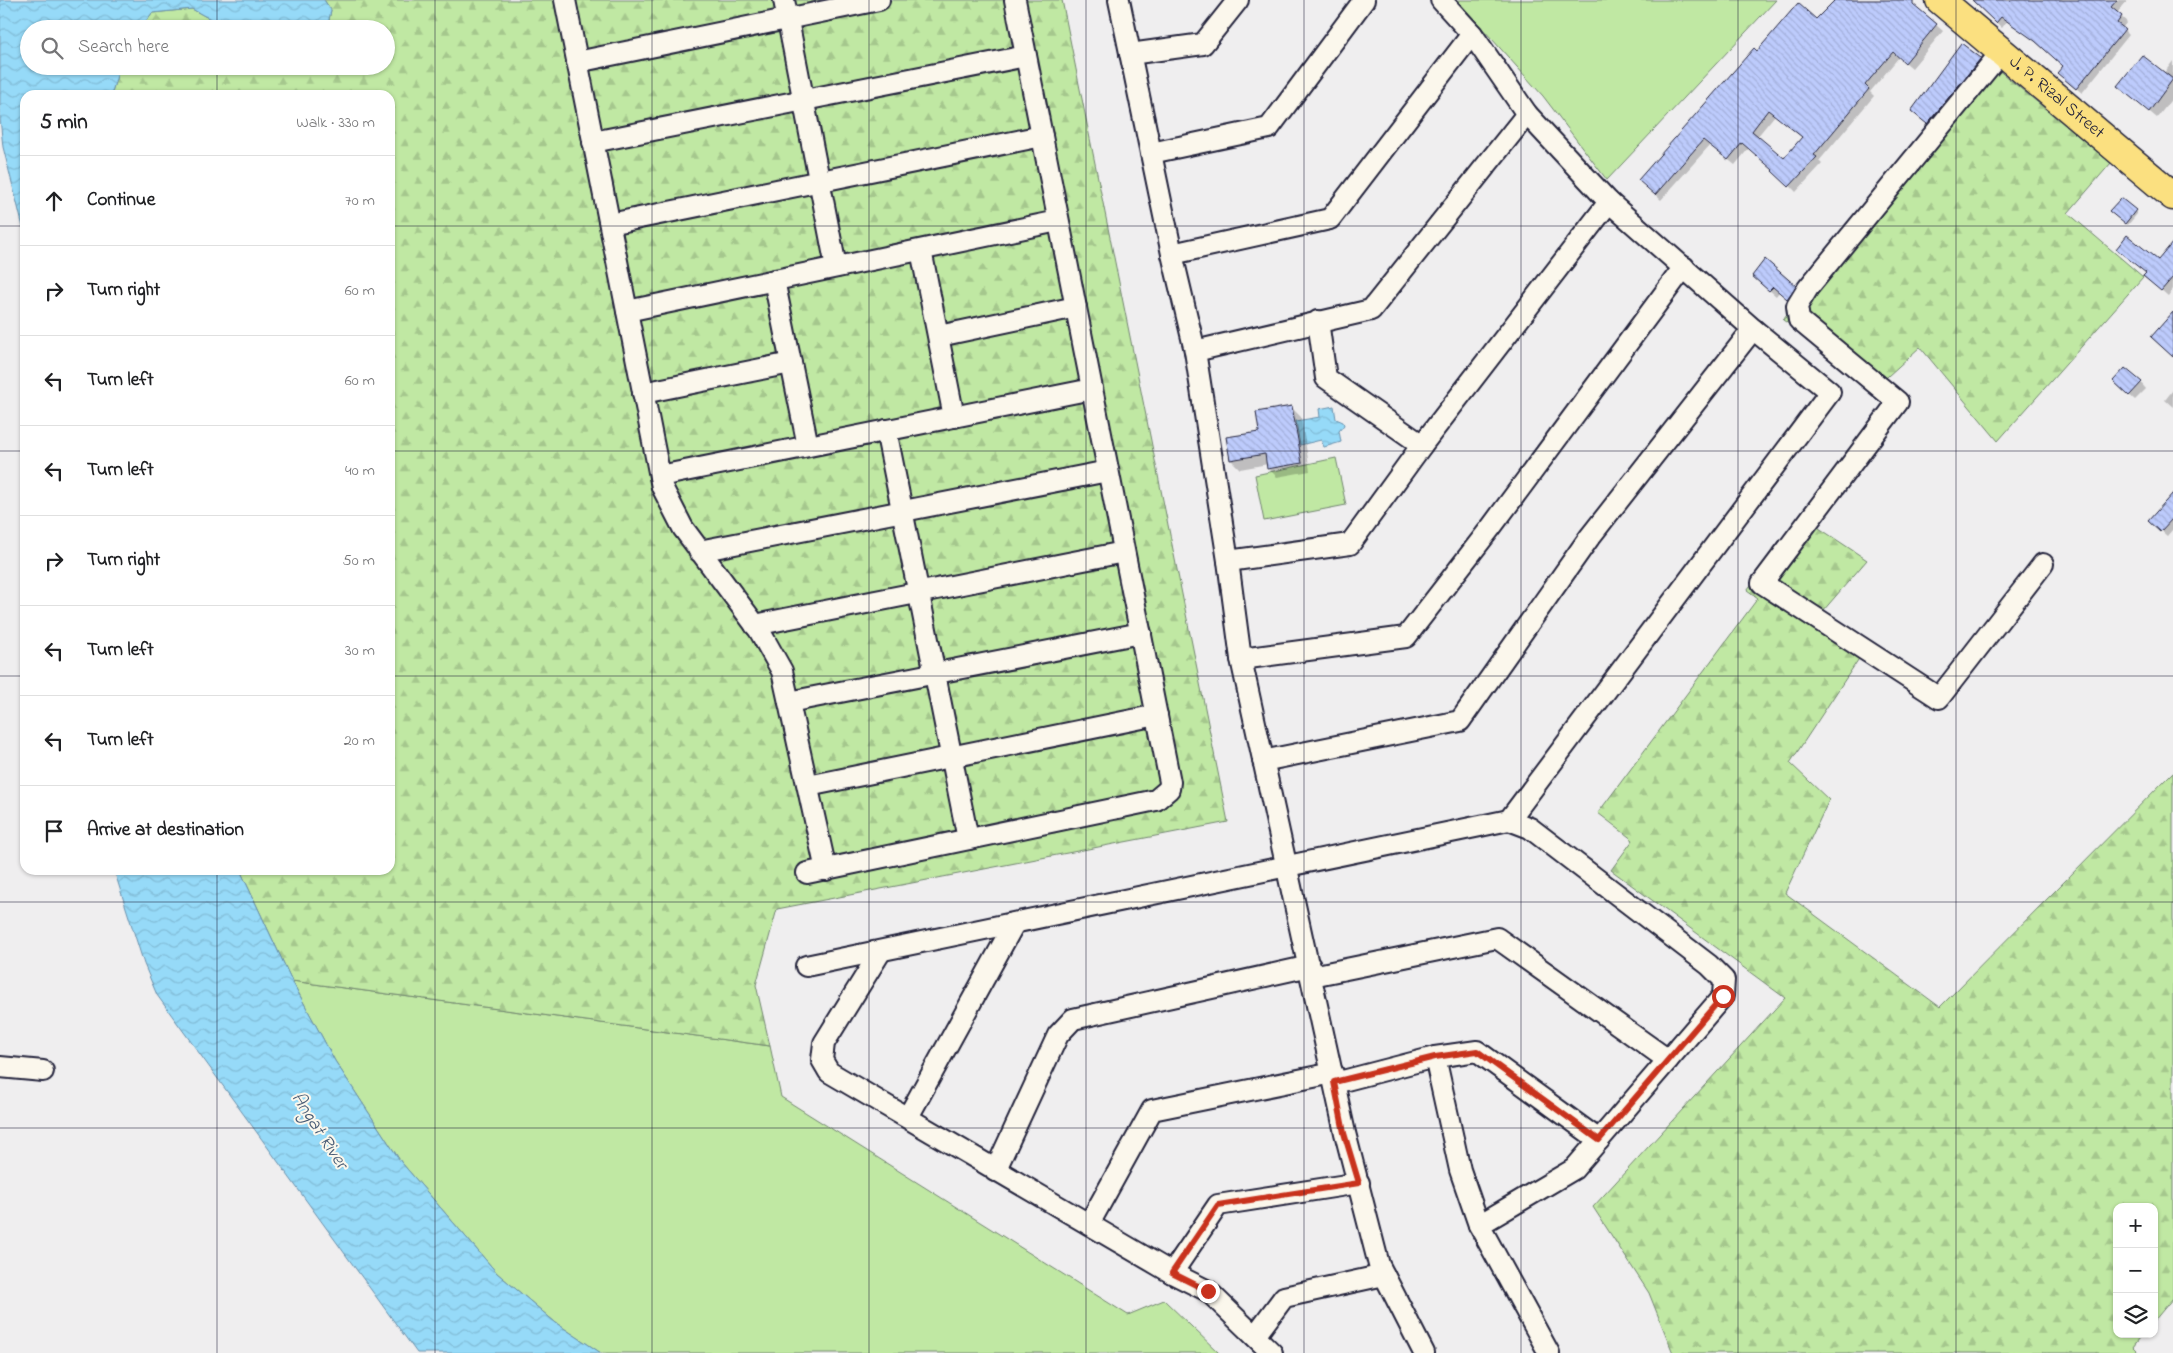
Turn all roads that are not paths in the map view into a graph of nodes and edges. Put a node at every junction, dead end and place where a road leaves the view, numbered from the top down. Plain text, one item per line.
1 (565, 0) edge
2 (879, 0) edge
3 (1015, 0) edge
4 (1119, 0) edge
5 (1238, 0) edge
6 (1364, 0) edge
7 (1441, 0) edge
8 (1940, 0) edge
9 (786, 9) edge
10 (1472, 34) junction
11 (2002, 51) junction
12 (1130, 54) junction
13 (1026, 56) junction
14 (577, 62) junction
15 (803, 100) junction
16 (1528, 114) junction
17 (1042, 136) junction
18 (593, 142) junction
19 (1151, 154) junction
20 (819, 181) junction
21 (2173, 196) edge
22 (1608, 202) junction
23 (1058, 221) junction
24 (610, 224) junction
25 (921, 250) junction
26 (1172, 254) junction
27 (1684, 266) junction
28 (836, 267) junction
29 (774, 280) junction
30 (1076, 306) junction
31 (627, 311) junction
32 (1318, 321) junction
33 (1752, 329) junction
34 (939, 336) junction
35 (1195, 351) junction
36 (791, 363) junction
37 (1092, 389) junction
38 (643, 393) junction
39 (954, 417) junction
40 (886, 430) junction
41 (1422, 445) junction
42 (808, 446) junction
43 (1108, 471) junction
44 (660, 476) junction
45 (902, 511) junction
46 (699, 551) junction
47 (1124, 552) junction
48 (1228, 561) junction
49 (2043, 564) dead end
50 (919, 593) junction
51 (755, 625) junction
52 (1141, 633) junction
53 (1241, 659) junction
54 (935, 674) junction
55 (789, 702) junction
56 (1157, 715) junction
57 (952, 757) junction
58 (1263, 761) junction
59 (808, 786) junction
60 (1509, 820) junction
61 (968, 840) junction
62 (1286, 866) junction
63 (1014, 924) junction
64 (881, 951) junction
65 (806, 966) dead end
66 (1311, 971) junction
67 (1435, 1057) junction
68 (1668, 1060) junction
69 (0, 1067) edge
70 (43, 1071) dead end
71 (1334, 1078) junction
72 (908, 1117) junction
73 (1599, 1140) junction
74 (996, 1170) junction
75 (1359, 1183) junction
76 (1089, 1224) junction
77 (1479, 1226) junction
78 (1172, 1273) junction
79 (1384, 1275) junction
80 (1255, 1336) junction
81 (1272, 1353) edge
82 (1424, 1353) edge
83 (1549, 1353) edge

1 - 14 street
2 - 9 street
3 - 13 street
4 - 12 street
5 - 12 street
6 - 19 street
7 - 10 street
8 - 11 main road, J. P. Rizal Street
9 - 14 street
9 - 15 street
10 - 16 street
10 - 26 street
11 - 21 main road, J. P. Rizal Street
11 - 49 street
12 - 19 street
13 - 15 street
13 - 17 street
14 - 18 street
15 - 18 street
15 - 20 street
16 - 22 street
16 - 32 street
17 - 20 street
17 - 23 street
18 - 24 street
19 - 26 street
20 - 24 street
20 - 28 street
22 - 27 street
22 - 41 street
23 - 25 street
23 - 30 street
24 - 31 street
25 - 28 street
25 - 34 street
26 - 35 street
27 - 33 street
27 - 53 street
28 - 29 street
29 - 31 street
29 - 36 street
30 - 34 street
30 - 37 street
31 - 38 street
32 - 35 street
32 - 41 street
33 - 58 street
33 - 60 street
34 - 39 street
35 - 48 street
36 - 38 street
36 - 42 street
37 - 39 street
37 - 43 street
38 - 44 street
39 - 40 street
40 - 42 street
40 - 45 street
41 - 48 street
42 - 44 street
43 - 45 street
43 - 47 street
44 - 46 street
45 - 46 street
45 - 50 street
46 - 51 street
47 - 50 street
47 - 52 street
48 - 53 street
50 - 51 street
50 - 54 street
51 - 55 street
52 - 54 street
52 - 56 street
53 - 58 street
54 - 55 street
54 - 57 street
55 - 59 street
56 - 57 street
56 - 61 street
57 - 59 street
57 - 61 street
58 - 62 street
59 - 61 street
60 - 62 street
60 - 68 street
62 - 63 street
62 - 66 street
63 - 64 street
63 - 72 street
64 - 65 street
64 - 72 street
66 - 68 street
66 - 71 street
66 - 74 street
67 - 71 street
67 - 73 street
67 - 77 street
68 - 73 street
69 - 70 street
71 - 75 street
71 - 76 street
72 - 74 street
73 - 77 street
74 - 76 street
75 - 78 street
75 - 79 street
76 - 78 street
77 - 83 street
78 - 80 street
79 - 80 street
79 - 82 street
80 - 81 street

